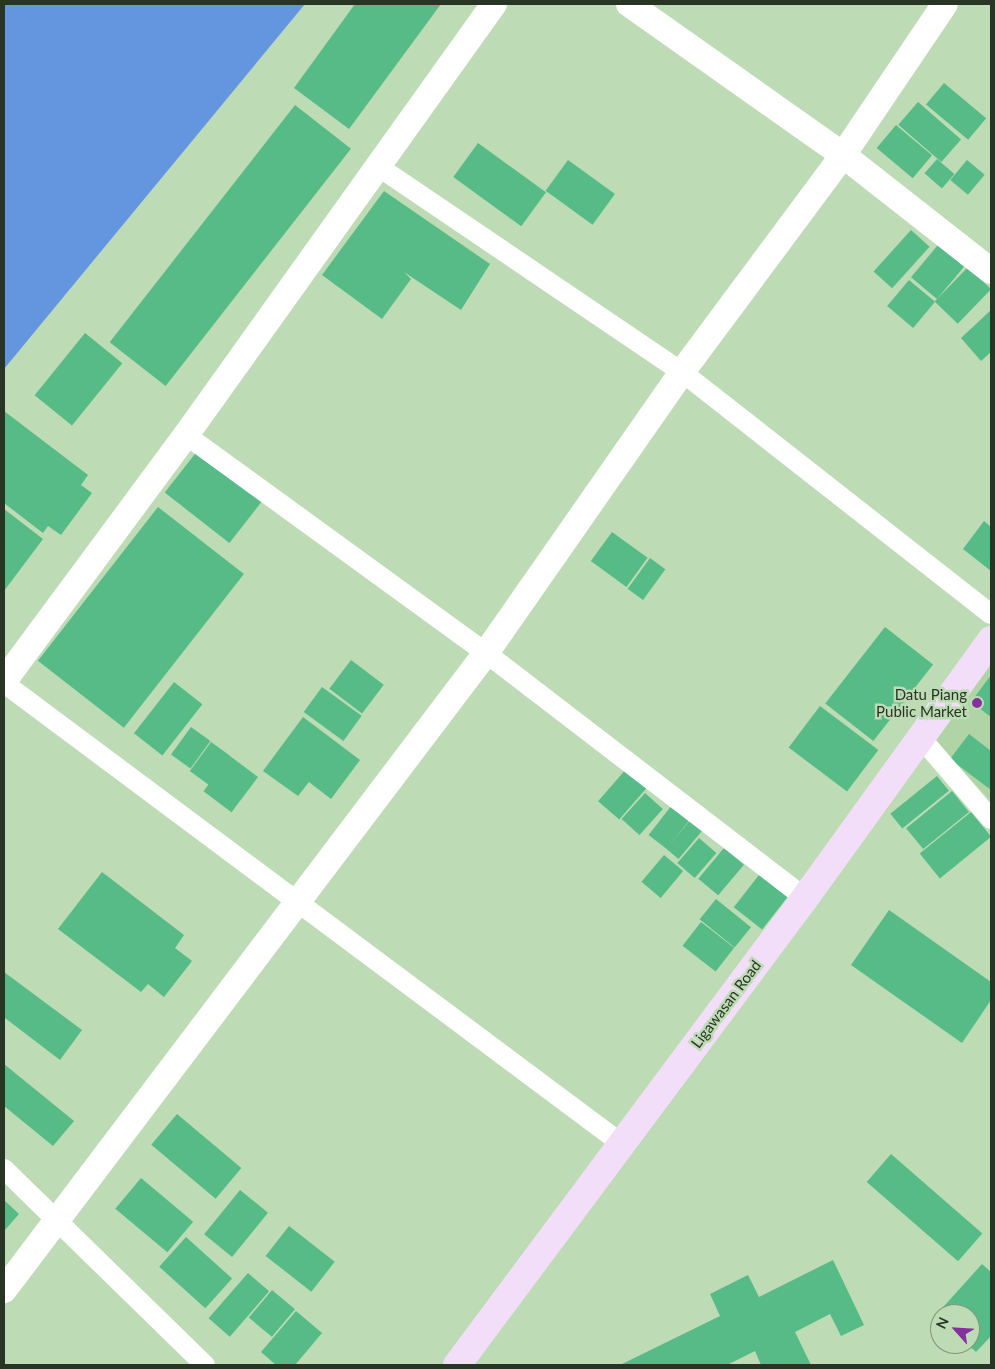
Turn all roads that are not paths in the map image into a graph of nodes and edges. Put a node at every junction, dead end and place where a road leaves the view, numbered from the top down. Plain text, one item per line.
1 (494, 4) edge
2 (629, 4) edge
3 (945, 4) edge
4 (843, 155) junction
5 (379, 167) junction
6 (991, 271) edge
7 (682, 372) junction
8 (186, 435) junction
9 (991, 614) edge
10 (991, 640) edge
11 (486, 653) junction
12 (4, 682) edge
13 (921, 738) junction
14 (991, 819) edge
15 (805, 898) junction
16 (296, 902) junction
17 (622, 1144) junction
18 (4, 1169) edge
19 (56, 1218) junction
20 (4, 1290) edge
21 (205, 1365) edge
22 (457, 1365) edge

1 - 5 street
2 - 4 street
3 - 4 street
4 - 6 street
4 - 7 street
5 - 7 street
5 - 8 street
7 - 9 street
7 - 11 street
8 - 11 street
8 - 12 street
10 - 13 main road, Ligawasan Road
11 - 15 street
11 - 16 street
12 - 16 street
13 - 14 street
13 - 15 main road, Ligawasan Road
15 - 17 main road, Ligawasan Road
16 - 17 street
16 - 19 street
17 - 22 main road, Ligawasan Road
18 - 19 street
19 - 20 street
19 - 21 street

